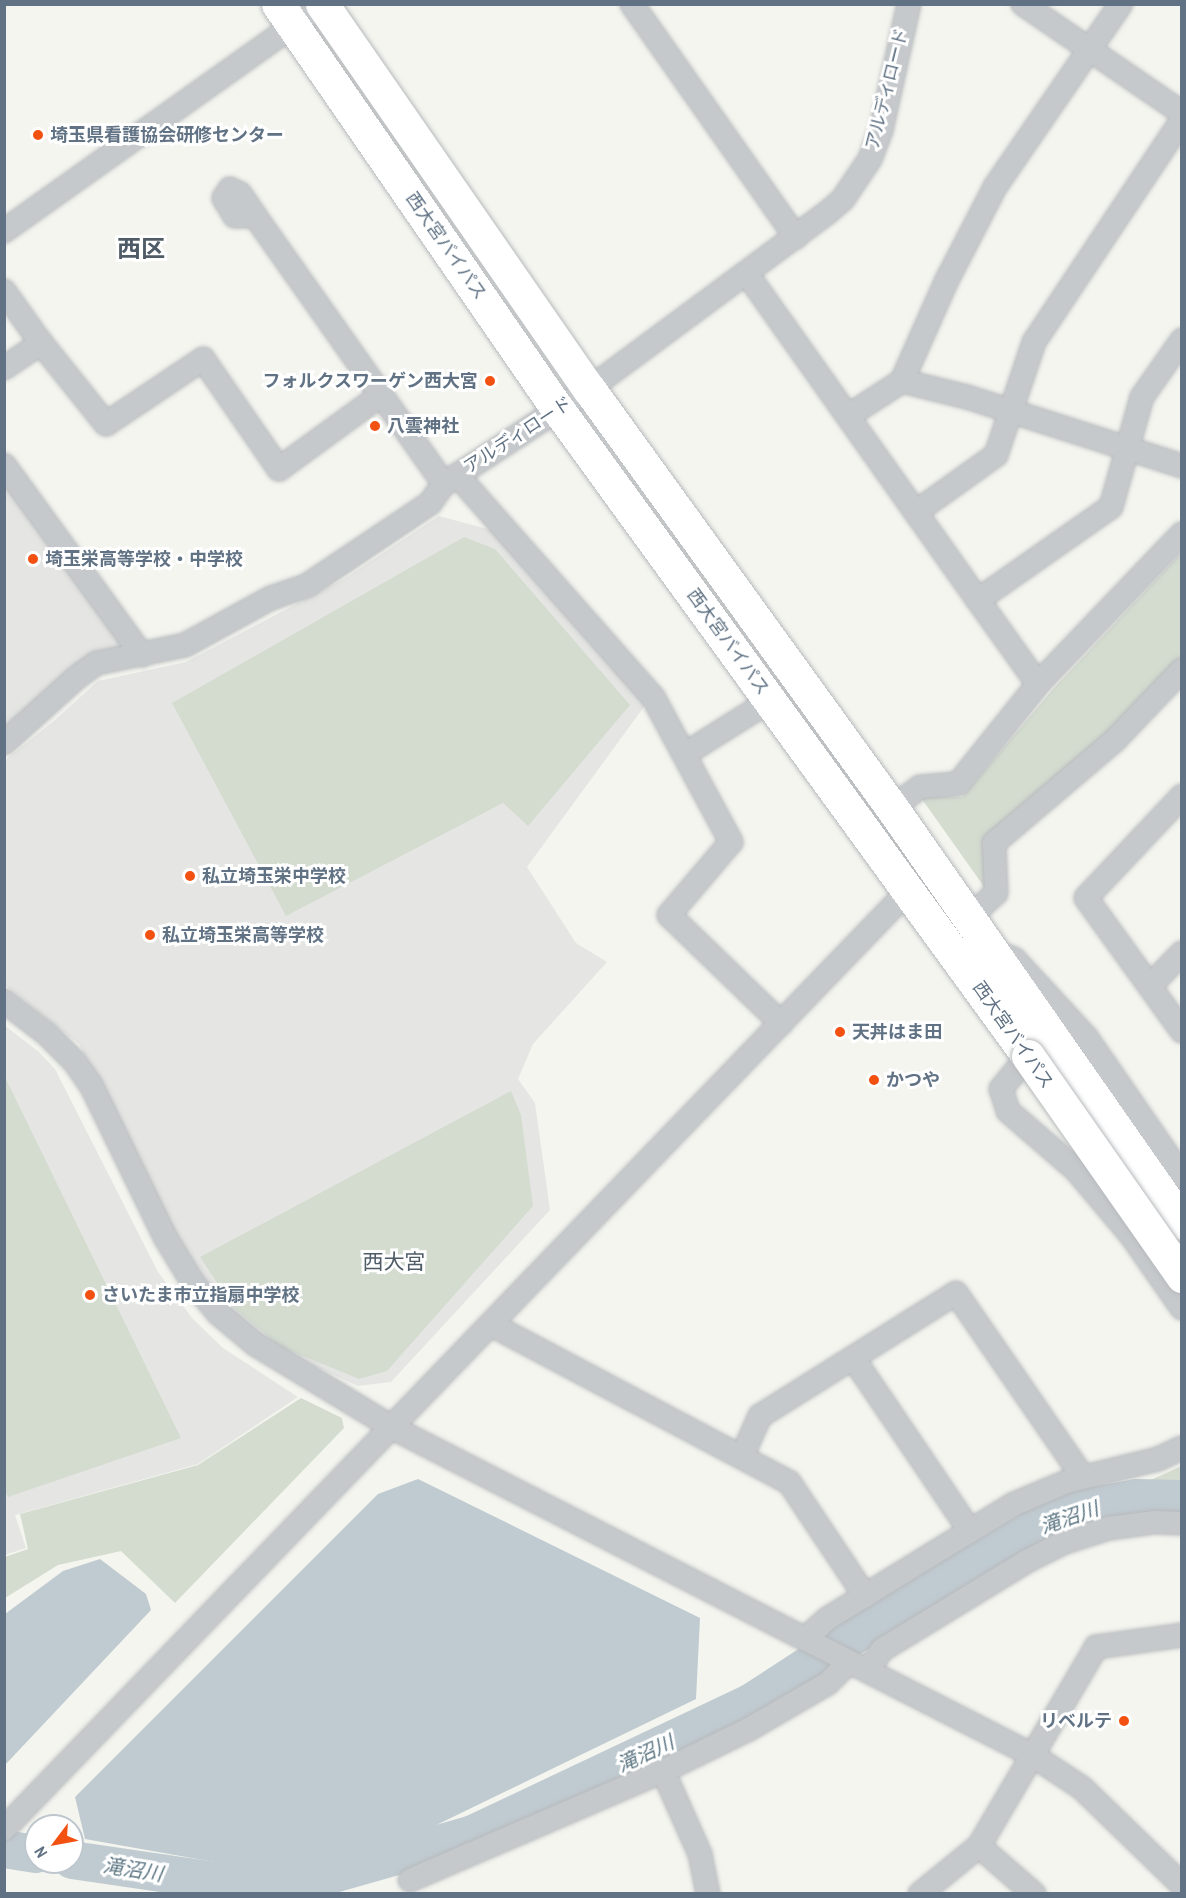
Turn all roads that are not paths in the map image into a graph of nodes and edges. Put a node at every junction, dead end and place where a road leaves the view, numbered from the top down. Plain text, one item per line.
1 (632, 4) edge
2 (909, 4) edge
3 (1023, 4) edge
4 (1121, 4) edge
5 (323, 5) edge
6 (286, 15) edge
7 (1089, 50) junction
8 (1182, 112) edge
9 (1182, 120) edge
10 (255, 216) dead end
11 (4, 231) edge
12 (796, 237) junction
13 (747, 274) junction
14 (4, 291) edge
15 (1182, 340) edge
16 (41, 343) junction
17 (4, 368) edge
18 (902, 381) junction
19 (589, 388) junction
20 (381, 395) junction
21 (557, 408) junction
22 (1010, 410) junction
23 (848, 416) junction
24 (1127, 450) junction
25 (4, 465) edge
26 (1182, 466) edge
27 (450, 480) junction
28 (916, 512) junction
29 (1182, 534) edge
30 (978, 600) junction
31 (142, 655) junction
32 (1182, 670) edge
33 (1038, 684) junction
34 (771, 700) junction
35 (4, 743) edge
36 (685, 754) junction
37 (1182, 796) edge
38 (892, 808) junction
39 (909, 890) junction
40 (969, 918) junction
41 (992, 951) junction
42 (1182, 953) edge
43 (1150, 986) junction
44 (4, 1001) edge
45 (781, 1023) junction
46 (1182, 1031) edge
47 (1028, 1056) junction
48 (1182, 1176) edge
49 (1182, 1223) edge
50 (1182, 1249) edge
51 (1168, 1272) edge
52 (1182, 1308) edge
53 (492, 1325) junction
54 (853, 1358) junction
55 (393, 1428) junction
56 (1182, 1448) edge
57 (742, 1456) junction
58 (1083, 1477) junction
59 (1182, 1522) edge
60 (970, 1531) junction
61 (864, 1596) junction
62 (1182, 1635) edge
63 (808, 1641) junction
64 (852, 1663) junction
65 (1032, 1755) junction
66 (663, 1771) junction
67 (4, 1829) edge
68 (979, 1846) junction
69 (410, 1880) dead end
70 (1182, 1885) edge
71 (708, 1893) edge
72 (920, 1893) edge
73 (1034, 1893) edge

1 - 12 street
2 - 12 street, アルディロード
3 - 7 street
4 - 7 street
5 - 6 street
5 - 19 highway, 西大宮バイパス
6 - 11 street
6 - 21 highway, 西大宮バイパス
7 - 8 street
7 - 18 street
9 - 22 street
10 - 20 street
12 - 13 street, アルディロード
13 - 19 street, アルディロード
13 - 23 street
14 - 16 street
15 - 24 street
16 - 17 street
16 - 20 street
18 - 22 street
18 - 23 street
19 - 21 street, アルディロード
19 - 38 highway, 西大宮バイパス
20 - 27 street
21 - 27 street, アルディロード
21 - 34 highway, 西大宮バイパス
22 - 24 street
22 - 28 street
23 - 28 street
24 - 26 street
24 - 30 street
25 - 31 street
27 - 31 street, アルディロード
27 - 36 street
28 - 30 street
29 - 33 street
30 - 33 street
31 - 35 street, アルディロード
32 - 40 street
33 - 38 street
34 - 36 street
34 - 39 highway, 西大宮バイパス
36 - 45 street
37 - 43 street
38 - 40 highway, 西大宮バイパス
39 - 45 street
39 - 47 highway, 西大宮バイパス
40 - 41 highway, 西大宮バイパス
41 - 48 street
41 - 49 highway, 西大宮バイパス
42 - 43 street
43 - 46 street
44 - 55 street
45 - 53 street
47 - 51 highway, 西大宮バイパス, bridge
47 - 51 street
50 - 51 street
51 - 52 street
53 - 55 street
53 - 57 street
54 - 57 street
54 - 58 street
54 - 60 street
55 - 63 street
55 - 67 street
56 - 58 street
57 - 61 street
58 - 60 street
59 - 64 street
60 - 61 street
61 - 63 street
62 - 65 street
63 - 64 street
64 - 65 street
64 - 66 street
65 - 68 street
65 - 70 street
66 - 69 street
66 - 71 street
68 - 72 street
68 - 73 street

